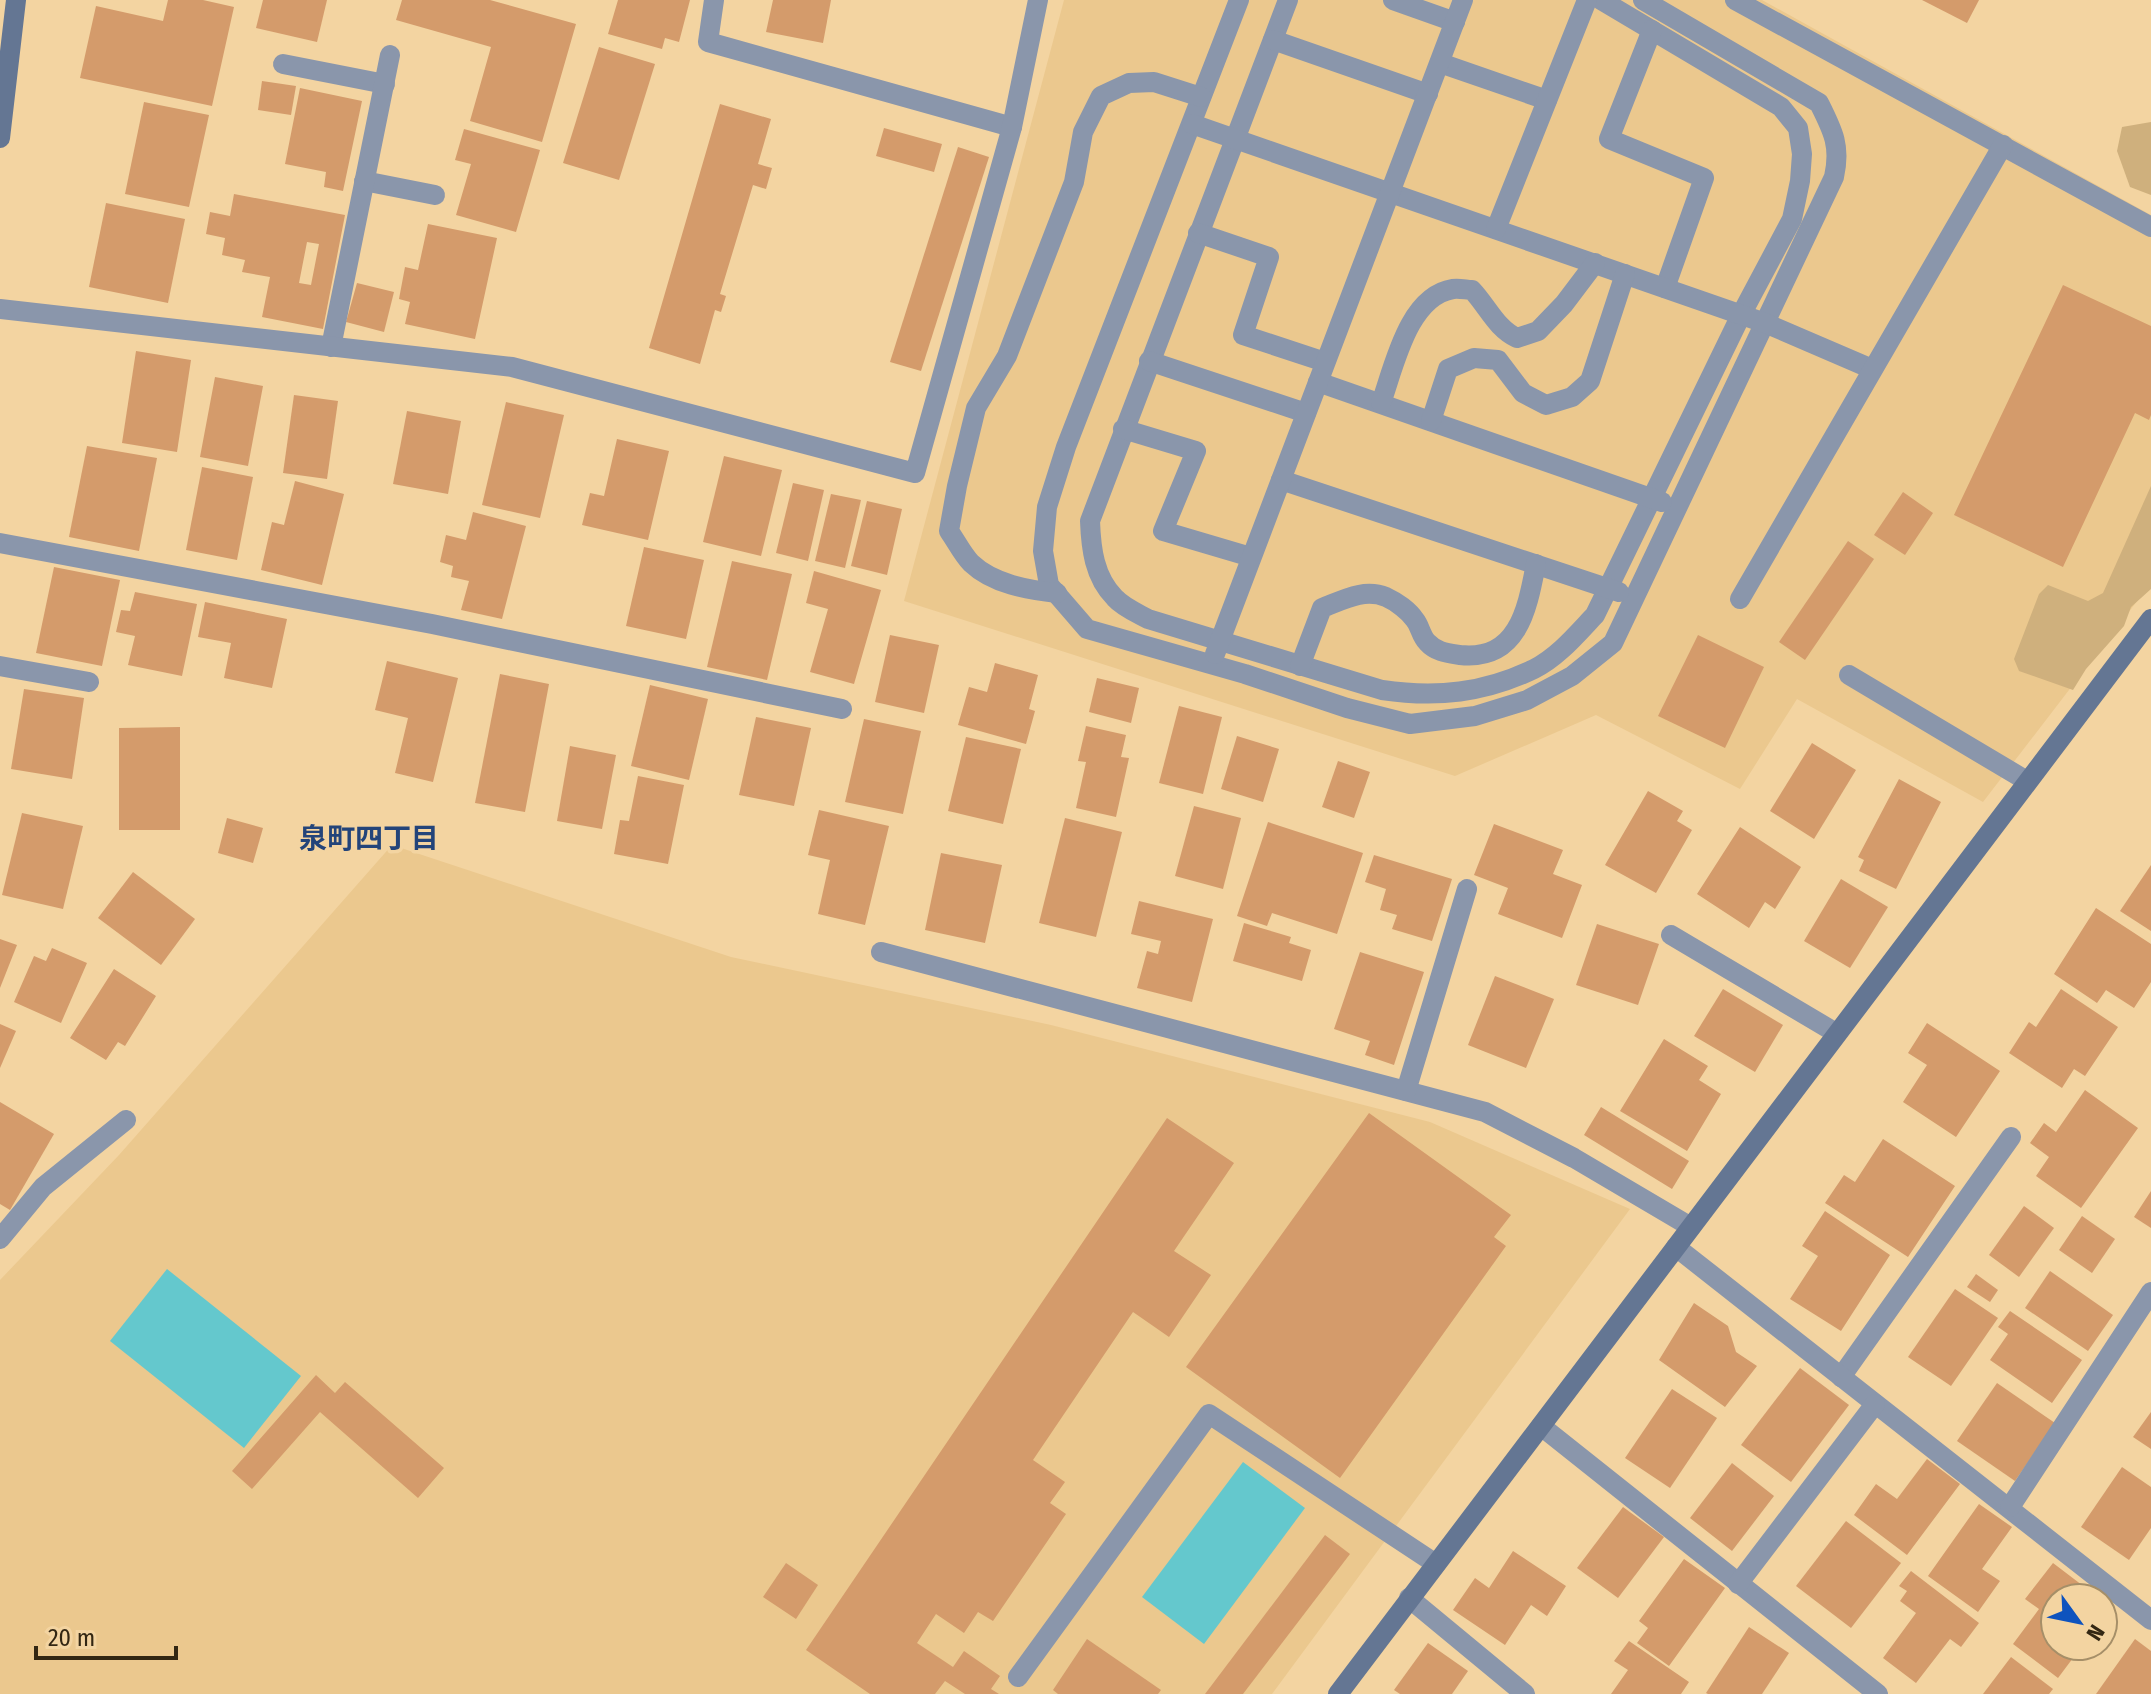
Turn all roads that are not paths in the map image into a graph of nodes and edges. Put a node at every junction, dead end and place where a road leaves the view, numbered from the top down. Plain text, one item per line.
1 (16, 0) edge
2 (714, 0) edge
3 (1038, 0) edge
4 (1239, 0) edge
5 (1288, 0) edge
6 (1393, 0) edge
7 (1463, 0) edge
8 (1587, 0) edge
9 (1601, 0) edge
10 (1643, 0) edge
11 (1735, 0) edge
12 (1455, 22) junction
13 (1652, 30) junction
14 (1273, 40) junction
15 (390, 55) dead end
16 (1440, 63) junction
17 (283, 64) dead end
18 (385, 84) junction
19 (1428, 94) junction
20 (1201, 97) junction
21 (1547, 100) junction
22 (1192, 124) junction
23 (1012, 127) junction
24 (0, 138) edge
25 (1235, 138) junction
26 (2003, 145) junction
27 (364, 181) junction
28 (1391, 192) junction
29 (435, 195) dead end
30 (2151, 227) edge
31 (1496, 229) junction
32 (1198, 233) junction
33 (1595, 263) junction
34 (1625, 274) junction
35 (1665, 288) junction
36 (0, 309) edge
37 (1741, 315) junction
38 (1765, 323) junction
39 (331, 347) junction
40 (1149, 361) junction
41 (1872, 369) junction
42 (1322, 372) junction
43 (1381, 403) junction
44 (1306, 413) junction
45 (1431, 421) junction
46 (1123, 429) junction
47 (1281, 480) junction
48 (1650, 498) junction
49 (1677, 507) junction
50 (0, 543) edge
51 (1251, 557) junction
52 (1536, 564) junction
53 (1607, 588) junction
54 (1057, 593) junction
55 (1635, 597) junction
56 (1740, 599) dead end
57 (2151, 619) edge
58 (1219, 642) junction
59 (1211, 664) junction
60 (0, 666) edge
61 (1300, 666) junction
62 (1849, 675) dead end
63 (89, 682) dead end
64 (842, 709) dead end
65 (2027, 781) junction
66 (1467, 889) dead end
67 (1671, 935) dead end
68 (881, 952) dead end
69 (1836, 1033) junction
70 (1406, 1091) junction
71 (126, 1120) dead end
72 (2011, 1137) dead end
73 (1691, 1227) junction
74 (0, 1239) edge
75 (1676, 1247) junction
76 (2151, 1292) edge
77 (1841, 1377) junction
78 (1875, 1404) junction
79 (1541, 1426) junction
80 (2010, 1507) junction
81 (1436, 1564) junction
82 (1738, 1584) junction
83 (1409, 1598) junction
84 (2151, 1620) edge
85 (1018, 1677) dead end
86 (1338, 1694) edge
87 (1525, 1694) edge
88 (1878, 1694) edge

1 - 24 street
2 - 23 street
3 - 23 street
4 - 20 street
5 - 14 street
6 - 12 street
7 - 12 street
8 - 21 street
9 - 13 street
10 - 38 street
11 - 26 street
12 - 16 street
13 - 35 street
13 - 37 street
14 - 19 street
14 - 25 street
15 - 18 street
16 - 19 street
16 - 21 street
17 - 18 street
18 - 27 street
19 - 28 street
20 - 22 street
20 - 54 street
21 - 31 street
22 - 25 street
22 - 54 street
23 - 39 street
25 - 28 street
25 - 32 street
26 - 30 street
26 - 41 street
27 - 29 street
27 - 39 street
28 - 31 street
28 - 42 street
31 - 33 street
32 - 40 street
32 - 42 street
33 - 34 street
33 - 43 street
34 - 35 street
34 - 45 street
35 - 37 street
36 - 39 street
37 - 38 street
37 - 48 street
38 - 41 street
38 - 49 street
40 - 44 street
40 - 46 street
41 - 56 street
42 - 43 street
42 - 44 street
43 - 45 street
44 - 47 street
45 - 48 street
46 - 51 street
46 - 58 street
47 - 51 street
47 - 52 street
48 - 49 street
48 - 53 street
49 - 55 street
50 - 64 street
51 - 58 street
52 - 53 street
52 - 61 street
53 - 55 street
53 - 61 street
54 - 59 street
55 - 59 street
57 - 65 street
58 - 59 street
58 - 61 street
60 - 63 street
62 - 65 street
65 - 69 street
66 - 70 street
67 - 69 street
68 - 70 street
69 - 73 street
70 - 73 street
71 - 74 street
72 - 77 street
73 - 75 street
75 - 77 street
75 - 79 street
76 - 80 street
77 - 78 street
78 - 80 street
78 - 82 street
79 - 81 street
79 - 82 street
80 - 84 street
81 - 83 street
81 - 85 street
82 - 88 street
83 - 86 street
83 - 87 street

